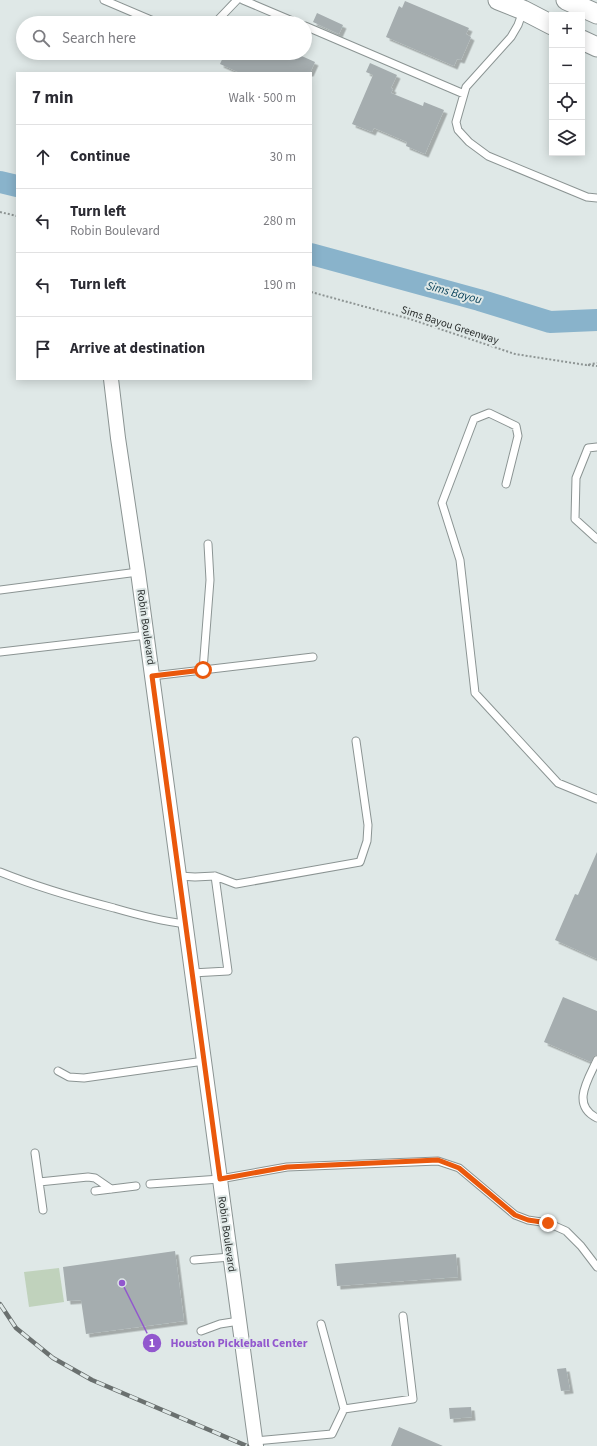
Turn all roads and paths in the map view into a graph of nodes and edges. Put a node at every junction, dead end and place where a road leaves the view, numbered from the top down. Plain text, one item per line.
1 (237, 0) edge
2 (243, 0) edge
3 (498, 0) edge
4 (566, 0) edge
5 (108, 1) edge
6 (525, 5) edge
7 (597, 14) edge
8 (142, 16) edge
9 (222, 16) edge
10 (281, 16) edge
11 (549, 23) edge
12 (312, 29) edge
13 (585, 41) edge
14 (597, 47) edge
15 (464, 94) junction
16 (597, 198) edge
17 (0, 212) edge
18 (16, 216) edge
19 (312, 292) edge
20 (597, 363) edge
21 (586, 365) junction
22 (597, 366) edge
23 (111, 380) edge
24 (597, 447) edge
25 (506, 484) dead end
26 (597, 539) edge
27 (208, 544) dead end
28 (138, 572) junction
29 (0, 590) edge
30 (147, 635) junction
31 (0, 652) edge
32 (313, 657) dead end
33 (203, 670) junction
34 (152, 676) junction
35 (356, 741) dead end
36 (597, 799) edge
37 (0, 872) edge
38 (179, 876) junction
39 (215, 876) junction
40 (185, 924) junction
41 (192, 973) junction
42 (597, 1060) edge
43 (204, 1061) junction
44 (58, 1071) dead end
45 (597, 1118) edge
46 (35, 1153) dead end
47 (220, 1179) junction
48 (39, 1182) junction
49 (150, 1184) dead end
50 (136, 1186) dead end
51 (111, 1188) junction
52 (95, 1191) dead end
53 (43, 1210) dead end
54 (230, 1257) junction
55 (194, 1260) dead end
56 (597, 1267) edge
57 (403, 1316) dead end
58 (239, 1321) junction
59 (320, 1324) dead end
60 (200, 1331) dead end
61 (344, 1409) junction
62 (256, 1443) edge

1 - 9 lane
2 - 10 lane
3 - 6 main road
4 - 7 main road
5 - 8 lane
6 - 11 main road
6 - 15 lane
12 - 15 lane
13 - 14 main road
15 - 16 lane
17 - 18 path
19 - 21 path, Sims Bayou Greenway
20 - 21 path, Sims Bayou Greenway
21 - 22 path, Sims Bayou Greenway
23 - 28 street, Robin Boulevard
24 - 26 lane
25 - 36 lane
27 - 33 lane
28 - 29 lane
28 - 30 street, Robin Boulevard
30 - 31 lane
30 - 34 street, Robin Boulevard
32 - 33 lane
33 - 34 lane
34 - 38 street, Robin Boulevard
35 - 39 lane
37 - 40 lane
38 - 39 lane
38 - 40 street, Robin Boulevard
39 - 41 lane
40 - 41 street, Robin Boulevard
41 - 43 street, Robin Boulevard
42 - 45 lane
43 - 44 lane
43 - 47 street, Robin Boulevard
46 - 48 lane
47 - 49 lane
47 - 54 street, Robin Boulevard
47 - 56 lane
48 - 51 lane
48 - 53 lane
50 - 51 lane
51 - 52 lane
54 - 55 lane
54 - 58 street, Robin Boulevard
57 - 61 lane
58 - 60 lane
58 - 62 street, Robin Boulevard
59 - 61 lane
61 - 62 lane

